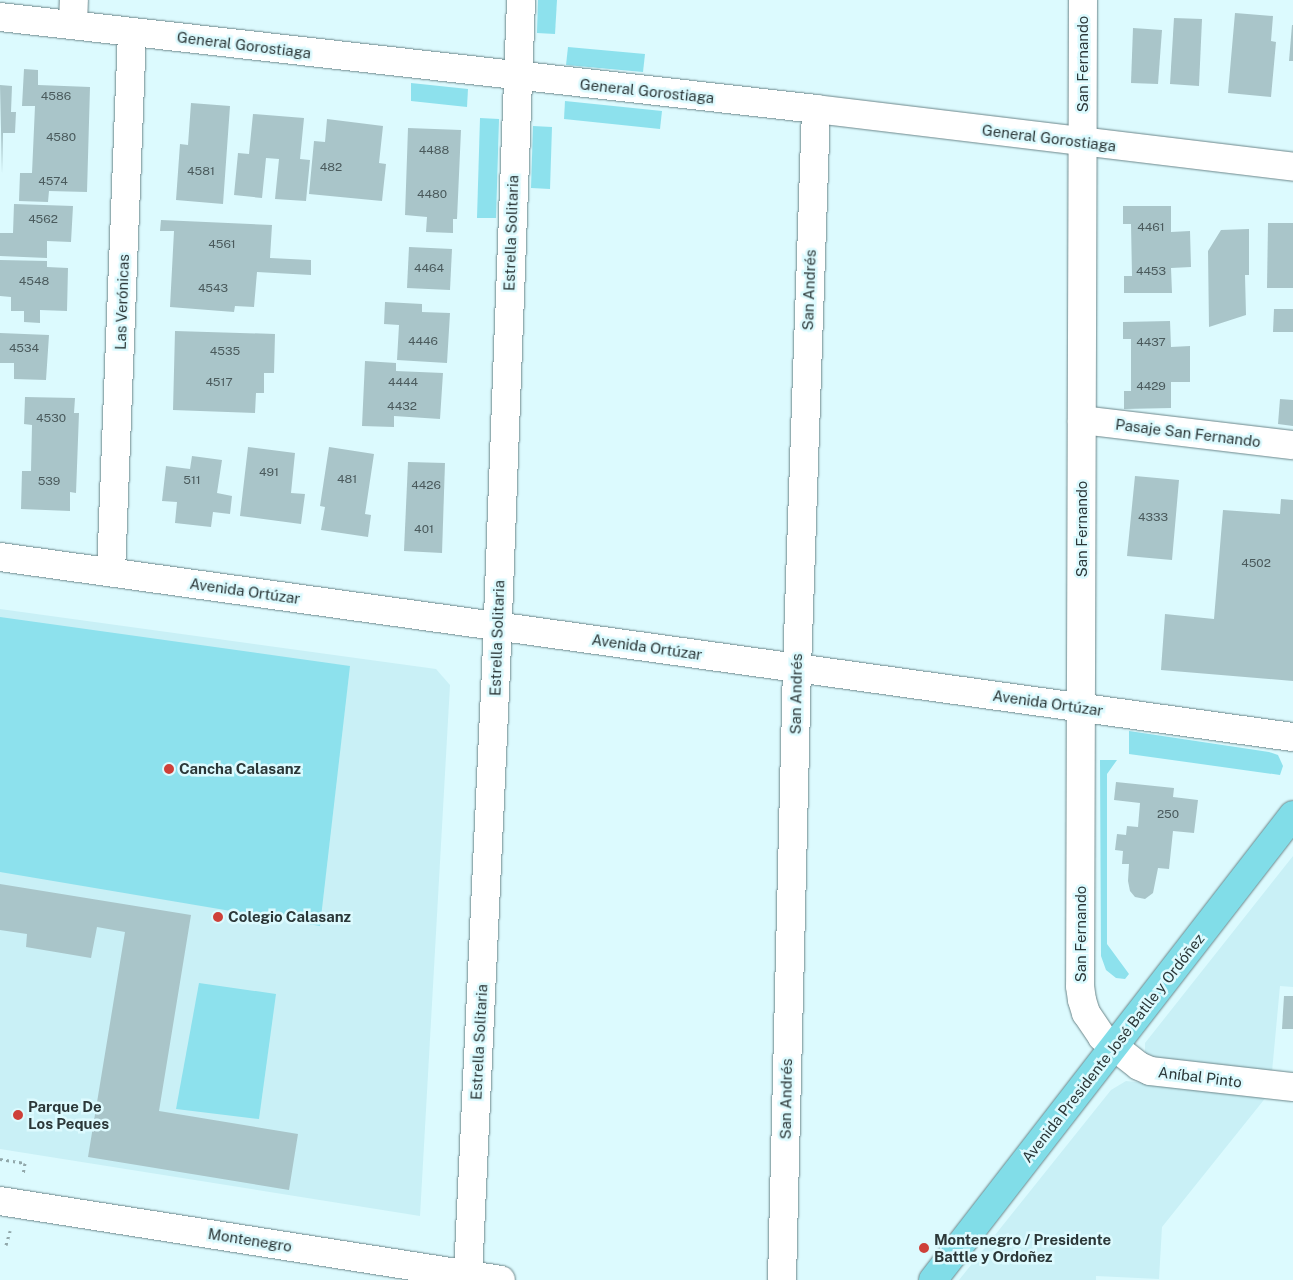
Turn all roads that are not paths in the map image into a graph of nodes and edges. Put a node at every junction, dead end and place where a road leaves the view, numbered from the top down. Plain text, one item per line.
1 (521, 0) edge
2 (1083, 0) edge
3 (73, 12) edge
4 (0, 17) edge
5 (132, 32) junction
6 (517, 76) junction
7 (816, 109) junction
8 (1082, 143) junction
9 (1293, 167) edge
10 (1082, 420) junction
11 (1293, 445) edge
12 (0, 557) edge
13 (112, 572) junction
14 (497, 626) junction
15 (797, 668) junction
16 (1082, 708) junction
17 (1293, 737) edge
18 (1293, 815) edge
19 (1114, 1047) junction
20 (1293, 1087) edge
21 (0, 1201) edge
22 (468, 1275) junction
23 (501, 1280) edge
24 (782, 1280) edge
25 (933, 1280) edge

1 - 6 street, Estrella Solitaria
2 - 8 street, San Fernando
3 - 4 street, General Gorostiaga
3 - 5 street, General Gorostiaga
5 - 6 street, General Gorostiaga
5 - 13 street, Las Verónicas
6 - 7 street, General Gorostiaga
6 - 14 street, Estrella Solitaria
7 - 8 street, General Gorostiaga
7 - 15 street, San Andrés
8 - 9 street, General Gorostiaga
8 - 10 street, San Fernando
10 - 11 street, Pasaje San Fernando
10 - 16 street, San Fernando
12 - 13 street, Avenida Ortúzar
13 - 14 street, Avenida Ortúzar
14 - 15 street, Avenida Ortúzar
14 - 22 street, Estrella Solitaria
15 - 16 street, Avenida Ortúzar
15 - 24 street, San Andrés
16 - 17 street, Avenida Ortúzar
16 - 19 street, San Fernando
18 - 19 main road, Avenida Presidente José Batlle y Ordóñez
19 - 20 street, Aníbal Pinto
19 - 25 main road, Avenida Presidente José Batlle y Ordóñez
21 - 22 street, Montenegro
22 - 23 street, Montenegro

